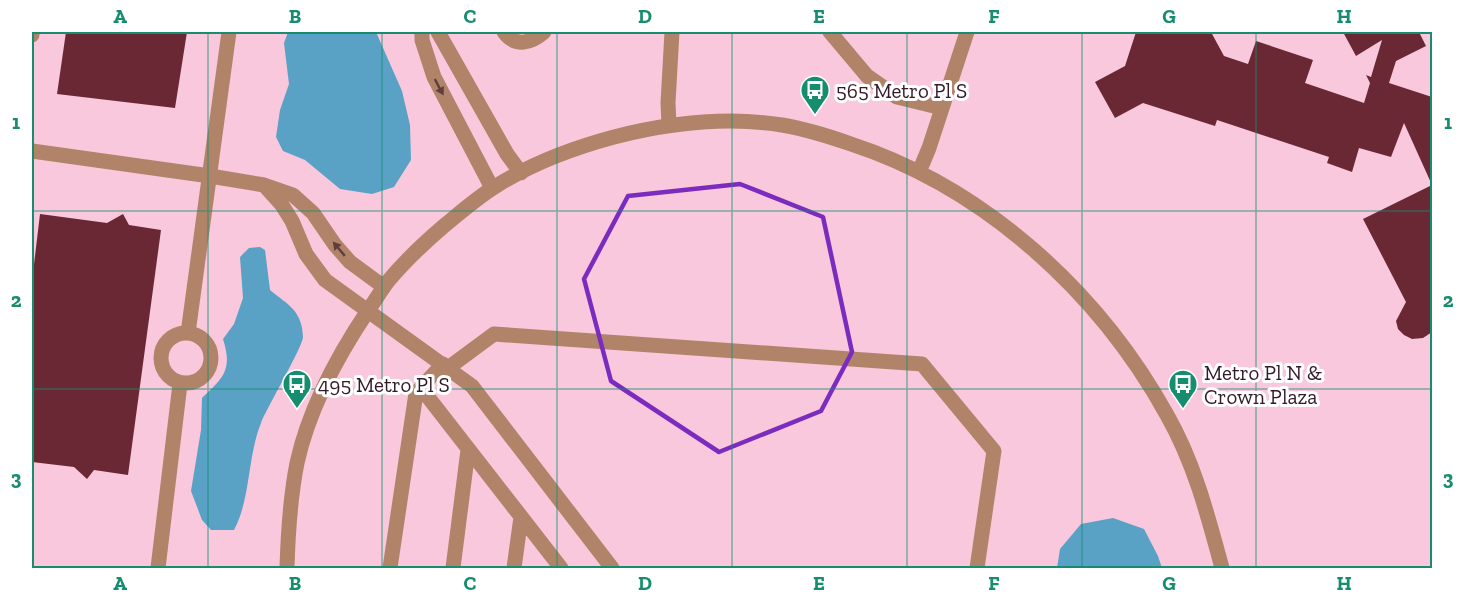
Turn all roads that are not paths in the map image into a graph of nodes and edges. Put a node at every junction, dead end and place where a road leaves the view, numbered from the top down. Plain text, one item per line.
1 (229, 32) edge
2 (422, 32) edge
3 (438, 32) edge
4 (504, 32) edge
5 (544, 32) edge
6 (672, 32) edge
7 (830, 32) edge
8 (967, 32) edge
9 (942, 108) junction
10 (669, 125) junction
11 (32, 151) edge
12 (920, 172) junction
13 (521, 173) junction
14 (210, 176) junction
15 (264, 185) junction
16 (492, 188) junction
17 (384, 287) junction
18 (368, 311) junction
19 (188, 333) junction
20 (446, 366) junction
21 (180, 384) junction
22 (421, 388) junction
23 (468, 450) junction
24 (521, 517) junction
25 (158, 568) edge
26 (286, 568) edge
27 (390, 568) edge
28 (453, 568) edge
29 (514, 568) edge
30 (561, 568) edge
31 (612, 568) edge
32 (977, 568) edge
33 (1222, 568) edge

1 - 14 street
2 -> 16 street
3 - 13 street
4 - 5 street
6 - 10 street
7 - 9 street
8 - 9 street
9 - 12 street
10 - 12 street
10 - 13 street
11 - 14 street
12 - 33 street
13 - 16 street
14 - 15 street
14 - 19 street
17 -> 15 street
15 - 18 street
16 - 17 street
17 - 18 street
18 - 20 street
18 - 26 street
19 - 21 street
19 - 21 street
20 - 22 street
20 - 31 street
20 - 32 street
21 - 25 street
22 - 23 street
22 - 27 street
23 - 24 street
23 - 28 street
24 - 29 street
24 - 30 street

